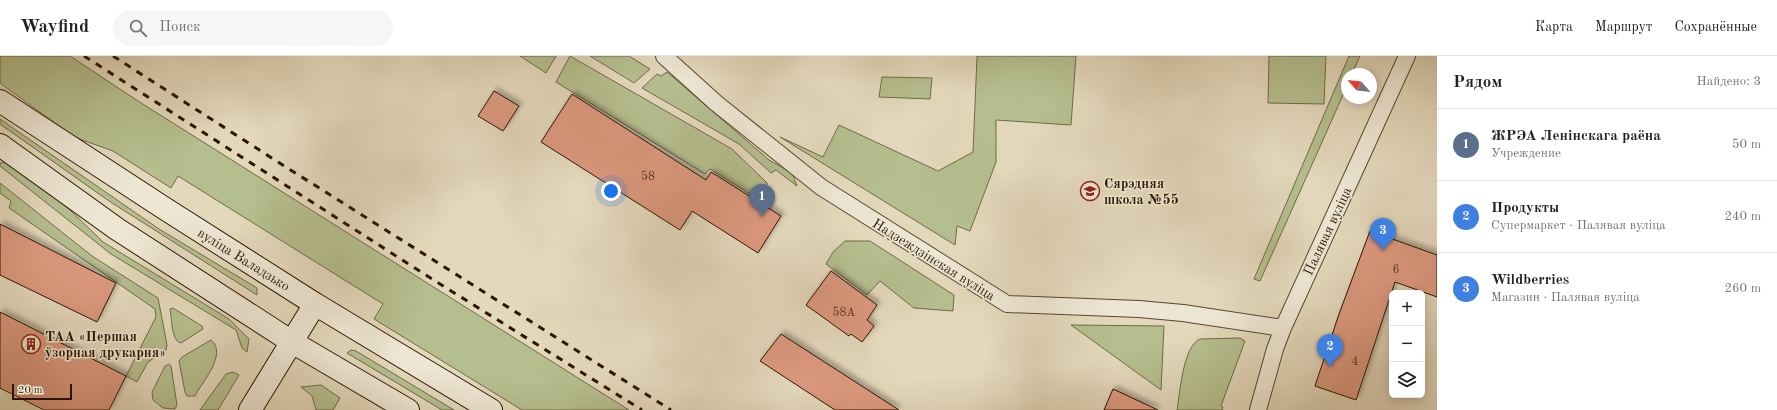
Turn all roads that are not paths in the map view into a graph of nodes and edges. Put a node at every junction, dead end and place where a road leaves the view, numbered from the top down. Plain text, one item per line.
1 (664, 56) edge
2 (1407, 56) edge
3 (0, 101) edge
4 (0, 145) edge
5 (315, 304) junction
6 (1283, 328) junction
7 (292, 342) junction
8 (250, 410) edge
9 (408, 410) edge
10 (491, 410) edge
11 (1258, 410) edge

1 - 6 street, Надзеждзінская вуліца
2 - 6 street, Палявая вуліца
3 - 5 main road, вуліца Валадзько
4 - 7 main road
5 - 7 main road
5 - 10 main road, вуліца Валадзько
6 - 11 street, Палявая вуліца
7 - 8 main road
7 - 9 main road

